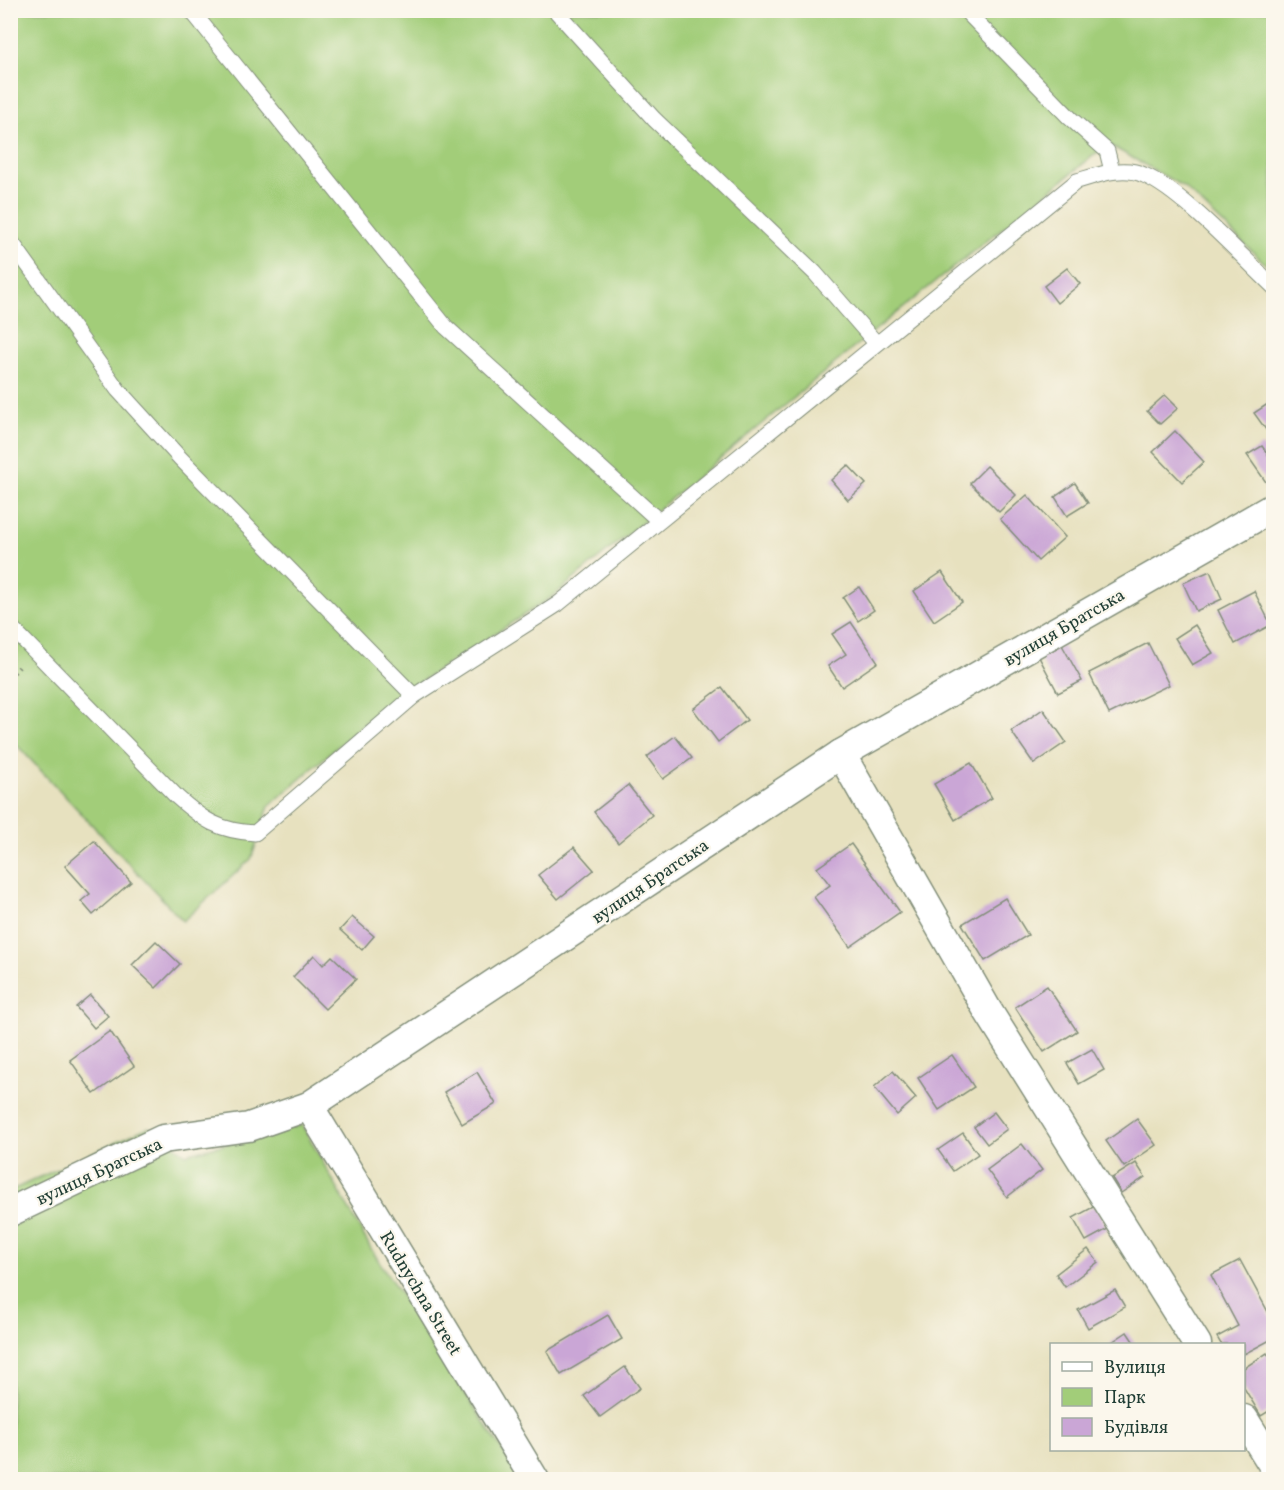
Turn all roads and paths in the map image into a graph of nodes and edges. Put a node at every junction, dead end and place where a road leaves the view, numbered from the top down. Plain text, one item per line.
1 (191, 10) edge
2 (555, 10) edge
3 (965, 10) edge
4 (1112, 171) junction
5 (10, 240) edge
6 (1274, 287) edge
7 (876, 342) junction
8 (1274, 507) edge
9 (658, 520) junction
10 (10, 626) edge
11 (414, 696) junction
12 (841, 754) junction
13 (309, 1106) junction
14 (10, 1212) edge
15 (1196, 1343) edge
16 (1245, 1421) edge
17 (1274, 1467) edge
18 (535, 1479) edge

1 - 9 lane
2 - 7 lane
3 - 4 lane
4 - 6 lane
4 - 7 lane
5 - 11 lane
7 - 9 lane
8 - 12 street, вулиця Братська
9 - 11 lane
10 - 11 lane
12 - 13 street, вулиця Братська
12 - 15 street
13 - 14 street, вулиця Братська
13 - 18 street, Rudnychna Street
16 - 17 street

